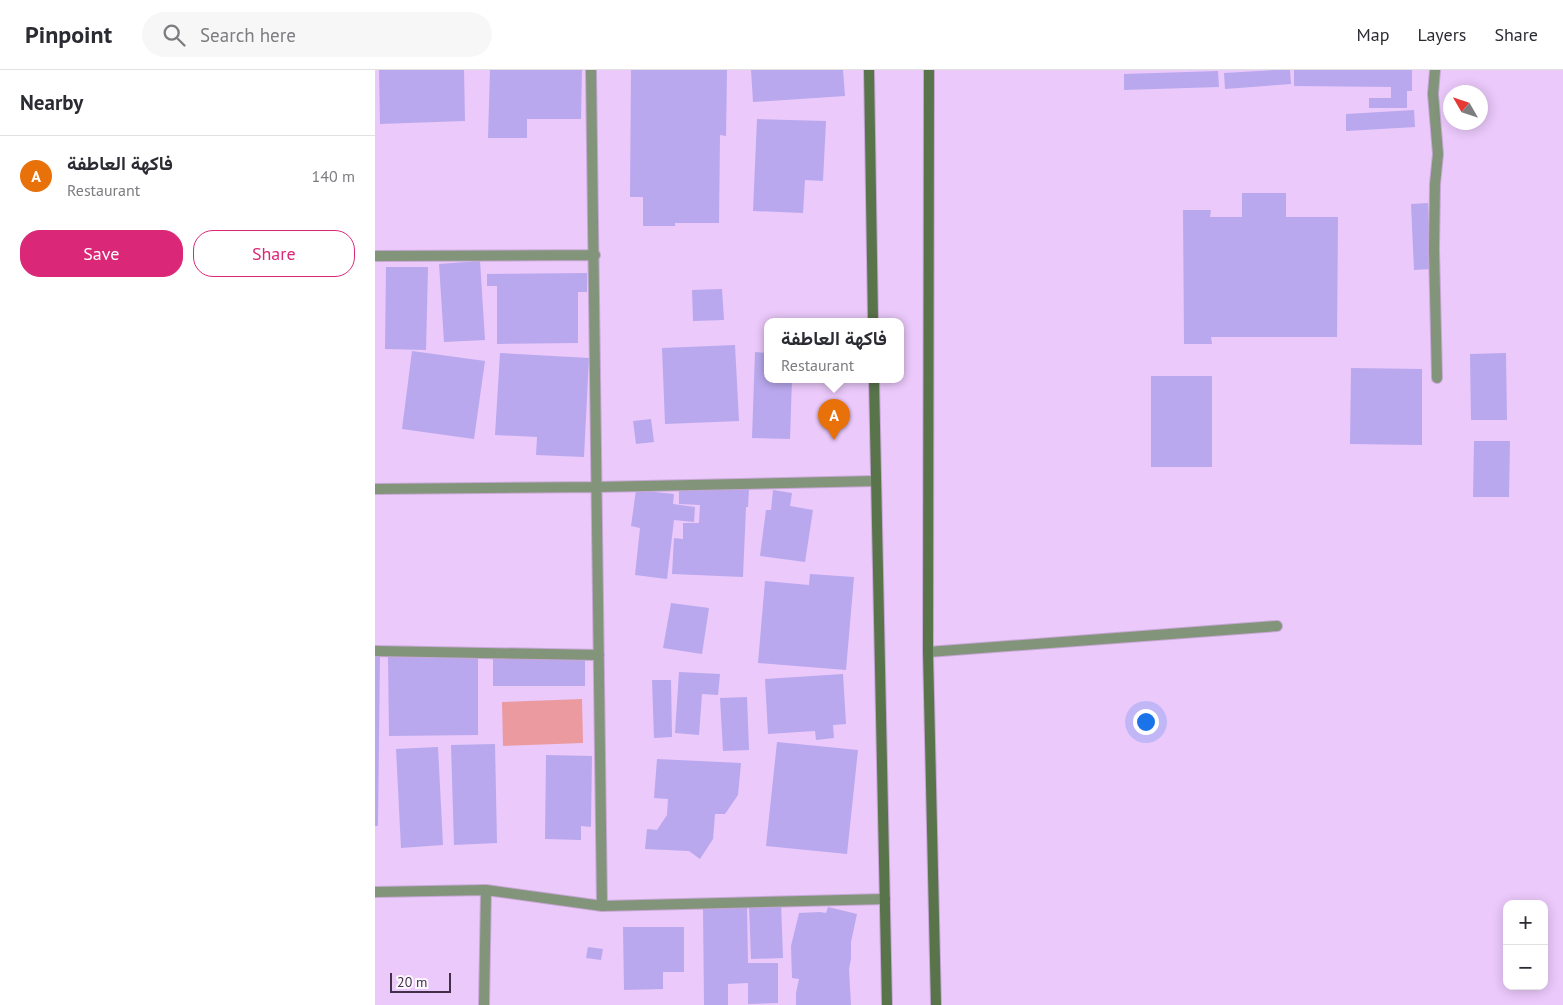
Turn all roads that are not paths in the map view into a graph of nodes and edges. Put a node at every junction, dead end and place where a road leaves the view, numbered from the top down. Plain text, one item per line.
1 (591, 70) edge
2 (869, 70) edge
3 (929, 70) edge
4 (1435, 70) edge
5 (595, 255) junction
6 (375, 256) edge
7 (873, 318) edge
8 (1437, 378) dead end
9 (874, 383) edge
10 (877, 481) junction
11 (597, 487) junction
12 (375, 489) edge
13 (1277, 626) dead end
14 (375, 651) edge
15 (928, 652) junction
16 (599, 655) junction
17 (486, 890) junction
18 (375, 892) edge
19 (885, 899) junction
20 (602, 906) junction
21 (483, 1005) edge
22 (887, 1005) edge
23 (936, 1005) edge

1 - 5 street
2 - 7 street
3 - 15 street
4 - 8 street
5 - 6 street
5 - 11 street
9 - 10 street
10 - 11 street
10 - 19 street
11 - 12 street
11 - 16 street
13 - 15 street
14 - 16 street
15 - 23 street
16 - 20 street
17 - 18 street
17 - 20 street
17 - 21 street
19 - 20 street
19 - 22 street

